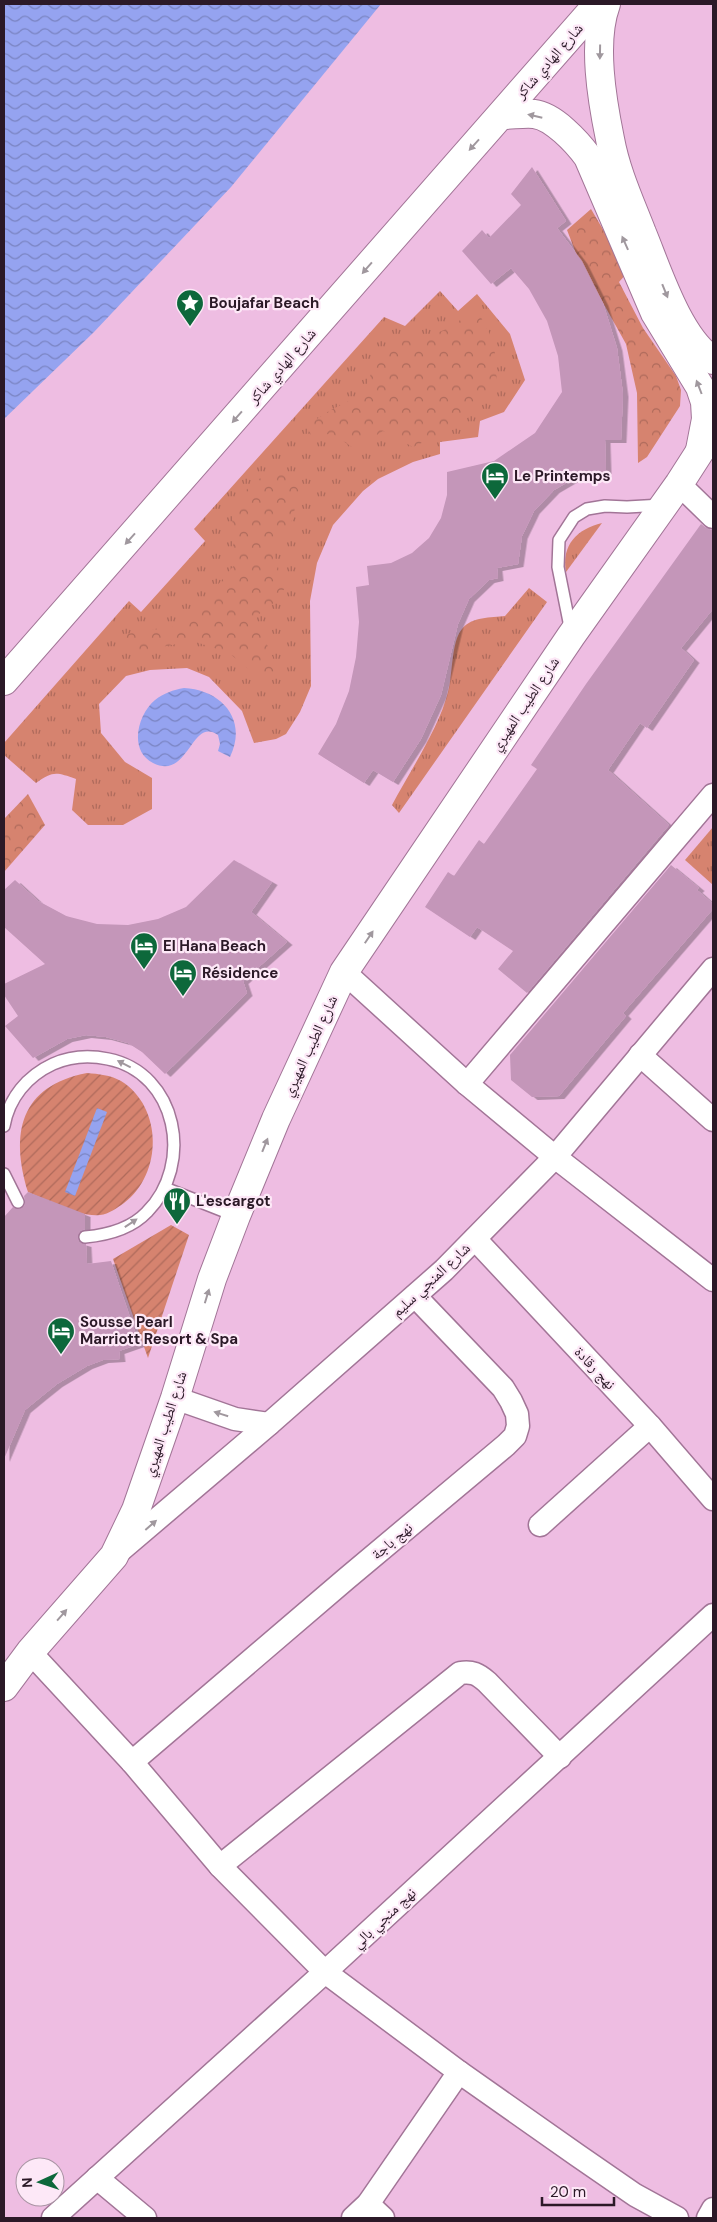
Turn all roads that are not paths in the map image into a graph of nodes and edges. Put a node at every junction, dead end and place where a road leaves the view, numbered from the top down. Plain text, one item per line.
1 (598, 4) edge
2 (606, 4) edge
3 (502, 115) junction
4 (713, 360) edge
5 (707, 441) edge
6 (671, 494) junction
7 (713, 517) edge
8 (571, 636) junction
9 (4, 681) edge
10 (713, 795) edge
11 (713, 969) edge
12 (344, 972) junction
13 (640, 1055) junction
14 (467, 1084) junction
15 (713, 1120) edge
16 (4, 1126) edge
17 (555, 1157) junction
18 (4, 1174) edge
19 (165, 1188) junction
20 (18, 1202) dead end
21 (236, 1216) junction
22 (85, 1237) dead end
23 (475, 1239) junction
24 (713, 1280) edge
25 (415, 1296) junction
26 (175, 1398) junction
27 (269, 1424) junction
28 (650, 1426) junction
29 (713, 1499) edge
30 (540, 1525) dead end
31 (114, 1556) junction
32 (713, 1615) edge
33 (30, 1652) junction
34 (4, 1664) edge
35 (4, 1687) edge
36 (560, 1757) junction
37 (132, 1762) junction
38 (220, 1866) junction
39 (325, 1972) junction
40 (459, 2072) junction
41 (97, 2178) junction
42 (713, 2209) edge
43 (368, 2214) edge
44 (53, 2218) edge
45 (145, 2218) edge
46 (677, 2218) edge
47 (708, 2218) edge

1 - 3 main road, شارع الهادي شاكر
2 -> 4 main road
5 -> 3 main road
3 -> 9 main road, شارع الهادي شاكر
5 - 6 main road, شارع الطيب المهيري
6 - 7 street
6 - 8 main road, شارع الطيب المهيري
6 - 8 lane
12 -> 8 main road, شارع الطيب المهيري
10 - 14 street
11 - 13 street, شارع المنجي سليم
12 - 14 street
21 -> 12 main road, شارع الطيب المهيري
13 - 15 street
13 - 17 street, شارع المنجي سليم
14 - 17 street
19 -> 16 lane
17 - 23 street, شارع المنجي سليم
17 - 24 street
18 - 20 lane
19 - 21 lane
22 -> 19 lane
26 -> 21 main road, شارع الطيب المهيري
23 - 25 street, شارع المنجي سليم
23 - 28 street, نهج رقادة
25 - 27 street, شارع المنجي سليم
25 - 37 street, نهج باجة
27 -> 26 street
26 - 31 main road, شارع الطيب المهيري
31 -> 27 street, شارع المنجي سليم
28 - 29 street, نهج رقادة
28 - 30 street
33 -> 31 main road, شارع الطيب المهيري
32 - 36 street, نهج منجي بالي
33 - 34 main road
33 - 35 main road, شارع الطيب المهيري
33 - 37 street
36 - 38 street
36 - 39 street, نهج منجي بالي
37 - 38 street
38 - 39 street
39 - 40 street
39 - 41 street, نهج منجي بالي
40 - 43 street
40 - 46 street
41 - 44 street, نهج منجي بالي
41 - 45 street
42 - 47 street

